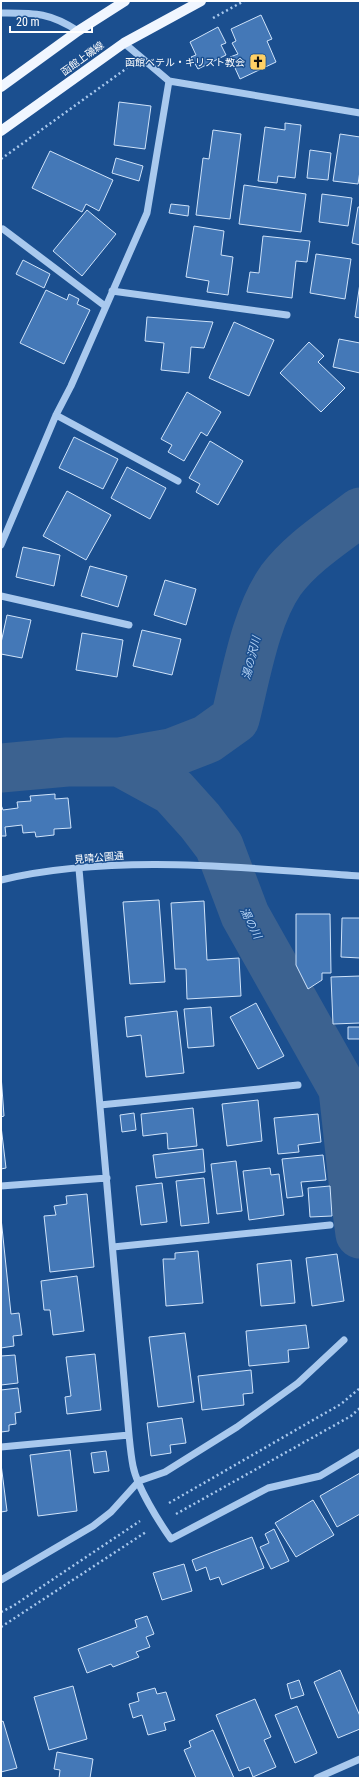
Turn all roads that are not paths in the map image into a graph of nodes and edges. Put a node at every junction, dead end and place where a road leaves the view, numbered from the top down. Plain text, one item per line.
1 (125, 1) edge
2 (202, 1) edge
3 (1, 13) edge
4 (78, 31) junction
5 (124, 43) junction
6 (169, 81) junction
7 (1, 87) edge
8 (360, 113) edge
9 (1, 131) edge
10 (4, 229) dead end
11 (112, 291) junction
12 (105, 306) junction
13 (287, 315) dead end
14 (56, 415) junction
15 (178, 481) dead end
16 (1, 545) edge
17 (1, 596) edge
18 (129, 625) dead end
19 (79, 869) junction
20 (360, 876) edge
21 (1, 880) edge
22 (298, 1085) dead end
23 (100, 1105) junction
24 (107, 1178) junction
25 (1, 1186) edge
26 (330, 1225) dead end
27 (113, 1247) junction
28 (344, 1340) dead end
29 (129, 1435) junction
30 (1, 1447) edge
31 (360, 1452) edge
32 (139, 1481) junction
33 (1, 1580) edge
34 (360, 1759) edge
35 (317, 1778) edge

1 - 4 main road
2 - 5 main road, 函館上磯線
3 - 4 street
4 - 7 main road
5 - 6 street
5 - 9 main road, 函館上磯線
6 - 8 street
6 - 11 street
10 - 12 street
11 - 12 street
11 - 13 street
12 - 14 street
14 - 15 street
14 - 16 street
17 - 18 street
19 - 20 street, 見晴公園通
19 - 21 street, 見晴公園通
19 - 23 street
22 - 23 street
23 - 24 street
24 - 25 street
24 - 27 street
26 - 27 street
27 - 29 street
28 - 32 street
29 - 30 street
29 - 32 street
31 - 32 street
32 - 33 street
34 - 35 street

